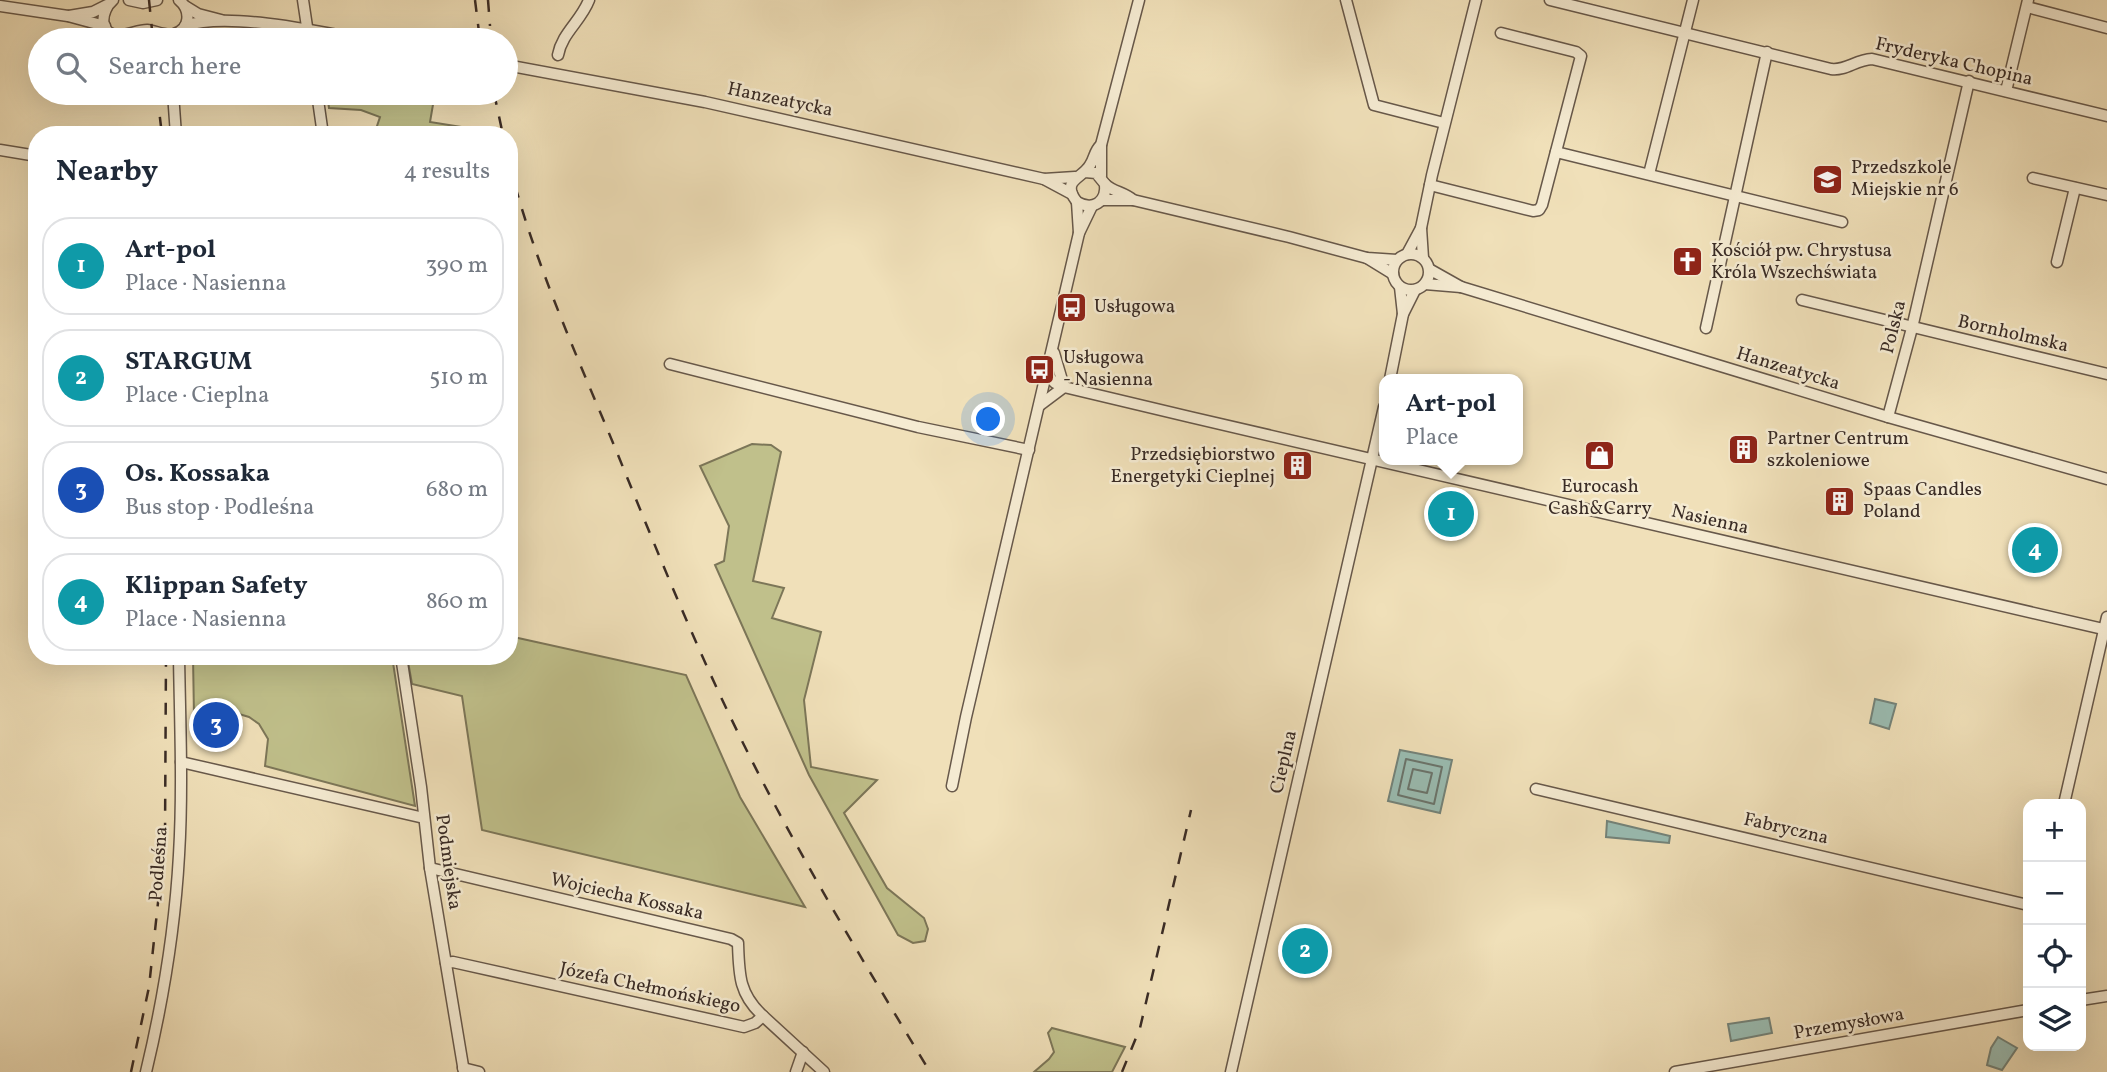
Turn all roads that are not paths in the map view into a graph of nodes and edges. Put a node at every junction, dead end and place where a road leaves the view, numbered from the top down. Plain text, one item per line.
1 (129, 0) edge
2 (156, 0) edge
3 (303, 0) edge
4 (589, 0) edge
5 (1139, 0) edge
6 (1346, 0) edge
7 (1476, 0) edge
8 (1550, 0) edge
9 (1693, 0) edge
10 (110, 3) edge
11 (182, 3) edge
12 (2027, 4) edge
13 (0, 6) edge
14 (68, 16) junction
15 (222, 21) junction
16 (104, 26) junction
17 (106, 28) edge
18 (182, 28) edge
19 (195, 28) edge
20 (266, 28) edge
21 (308, 28) edge
22 (2107, 28) edge
23 (1501, 33) dead end
24 (1684, 34) junction
25 (1767, 52) junction
26 (558, 55) dead end
27 (518, 67) edge
28 (1969, 82) junction
29 (2006, 91) junction
30 (174, 105) edge
31 (319, 105) edge
32 (2107, 116) edge
33 (1444, 123) junction
34 (175, 126) edge
35 (322, 126) edge
36 (1101, 145) junction
37 (0, 150) edge
38 (1556, 152) junction
39 (28, 155) edge
40 (1649, 174) junction
41 (1080, 175) junction
42 (2033, 178) dead end
43 (1044, 179) junction
44 (1103, 180) junction
45 (1430, 185) junction
46 (2075, 188) junction
47 (2107, 195) edge
48 (1734, 196) junction
49 (1074, 198) junction
50 (1102, 200) junction
51 (1133, 200) junction
52 (1092, 206) junction
53 (1842, 222) dead end
54 (1421, 229) junction
55 (1079, 233) junction
56 (1408, 254) junction
57 (1367, 258) junction
58 (1423, 258) junction
59 (1397, 260) junction
60 (2057, 262) dead end
61 (1429, 269) junction
62 (1393, 274) junction
63 (1425, 284) junction
64 (1400, 286) junction
65 (1461, 287) junction
66 (1415, 290) junction
67 (1802, 300) dead end
68 (1403, 314) junction
69 (1706, 328) dead end
70 (1912, 328) junction
71 (1054, 346) junction
72 (670, 364) dead end
73 (1046, 374) junction
74 (1391, 374) edge
75 (2107, 374) edge
76 (1064, 387) junction
77 (1040, 405) junction
78 (1888, 417) junction
79 (1379, 431) edge
80 (1029, 450) junction
81 (1373, 460) junction
82 (1379, 461) edge
83 (1395, 465) edge
84 (2107, 479) edge
85 (2107, 617) edge
86 (2106, 629) edge
87 (179, 665) edge
88 (402, 665) edge
89 (181, 762) junction
90 (952, 786) dead end
91 (1536, 789) dead end
92 (2065, 799) edge
93 (424, 818) junction
94 (430, 868) junction
95 (2023, 904) edge
96 (446, 962) junction
97 (2107, 996) edge
98 (2086, 999) edge
99 (2023, 1011) edge
100 (764, 1016) junction
101 (803, 1052) junction
102 (463, 1070) edge
103 (146, 1072) edge
104 (479, 1072) edge
105 (796, 1072) edge
106 (824, 1072) edge
107 (1231, 1072) edge
108 (1675, 1072) edge

1 - 2 street
3 - 21 street
4 - 26 street
5 - 36 street
6 - 33 street
7 - 33 street
8 - 24 street, Fryderyka Chopina
9 - 24 street
10 - 14 street
10 - 16 street
11 - 15 street
11 - 18 street
12 - 22 street
12 - 29 street
13 - 14 street
14 - 16 street
15 - 19 street
15 - 20 street
16 - 17 street
23 - 38 street
24 - 25 street, Fryderyka Chopina
24 - 40 street
25 - 28 street, Fryderyka Chopina
25 - 48 street
27 - 43 street, Hanzeatycka
28 - 29 street, Fryderyka Chopina
28 - 70 street, Polska
29 - 32 street, Fryderyka Chopina
30 - 34 street
31 - 35 street
33 - 45 street
36 - 41 street
36 - 44 street
37 - 39 street
38 - 40 street
38 - 45 street
40 - 48 street
41 - 43 street, Hanzeatycka
41 - 44 street
41 - 49 street
42 - 46 street
43 - 49 street, Hanzeatycka
44 - 50 street
44 - 51 street
45 - 54 street
46 - 47 street
46 - 60 street
48 - 53 street
48 - 69 street
49 - 52 street
49 - 55 street
50 - 51 street
50 - 52 street
51 - 57 street
52 - 55 street
54 - 56 street
54 - 58 street
55 - 71 street
56 - 58 street
56 - 59 street
57 - 59 street
57 - 62 street
58 - 61 street
59 - 62 street
61 - 63 street
61 - 65 street, Hanzeatycka
62 - 64 street
63 - 65 street, Hanzeatycka
63 - 66 street
64 - 66 street
64 - 68 street
65 - 78 street, Hanzeatycka
66 - 68 street
67 - 70 street, Bornholmska
68 - 74 street
70 - 75 street, Bornholmska
70 - 78 street, Polska
71 - 73 street
71 - 76 street
72 - 80 street
73 - 76 street
73 - 77 street
76 - 77 street
76 - 81 street, Nasienna
77 - 80 street
78 - 84 street, Hanzeatycka
79 - 81 street, Cieplna
80 - 90 street
81 - 82 street, Nasienna
81 - 107 street, Cieplna
83 - 86 street, Nasienna
85 - 86 street
86 - 92 street
87 - 89 street, Podleśna
88 - 93 street, Podmiejska
89 - 93 street
89 - 103 street, Podleśna
91 - 95 street, Fabryczna
93 - 94 street, Podmiejska
94 - 96 street, Podmiejska
94 - 100 street, Wojciecha Kossaka
96 - 100 street, Józefa Chełmońskiego
96 - 102 street, Podmiejska
97 - 98 street
99 - 108 street, Przemysłowa
100 - 101 street, Józefa Chełmońskiego
101 - 105 street
101 - 106 street, Józefa Chełmońskiego
102 - 104 street

